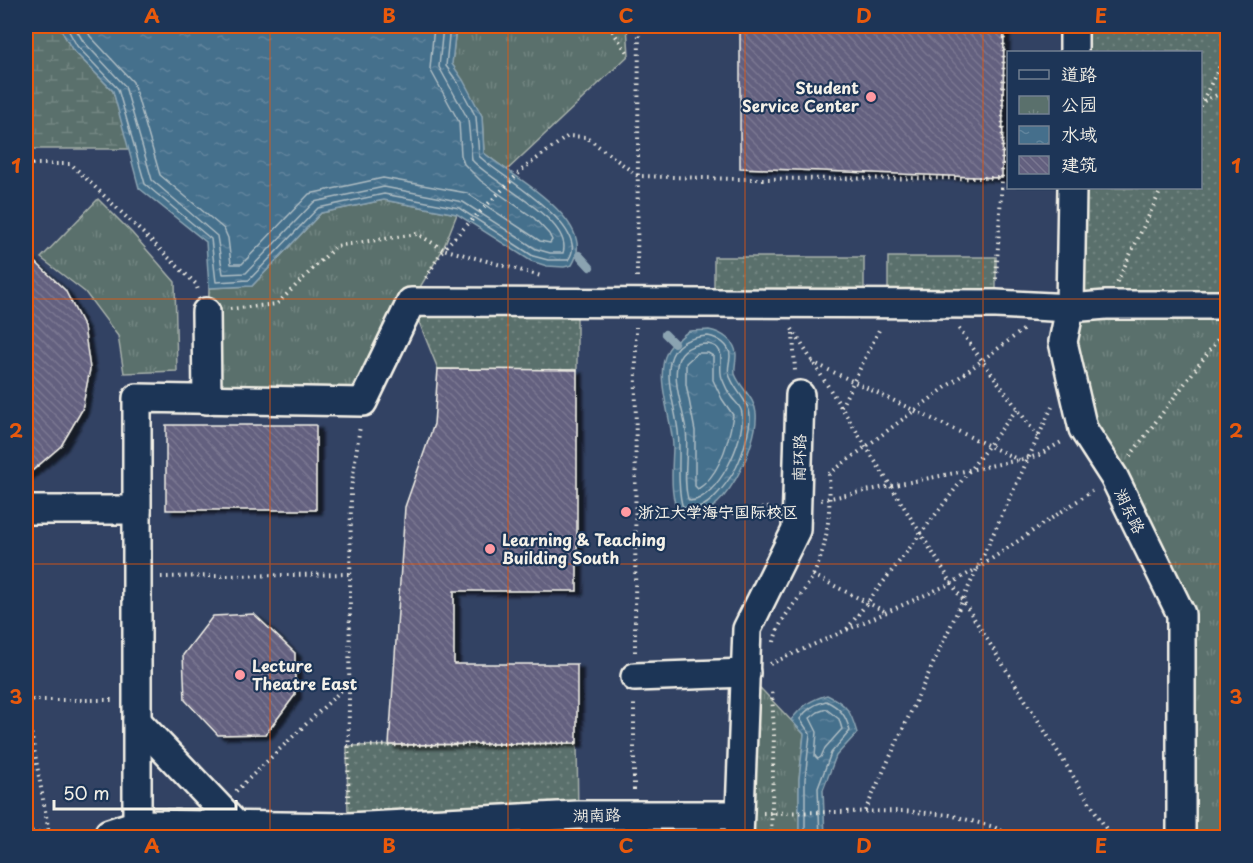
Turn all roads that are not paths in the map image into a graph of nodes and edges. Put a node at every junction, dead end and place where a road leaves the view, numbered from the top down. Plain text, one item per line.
1 (1074, 26) edge
2 (1074, 51) edge
3 (1072, 189) edge
4 (1070, 308) junction
5 (206, 312) road end
6 (1227, 317) edge
7 (800, 395) road end
8 (207, 400) junction
9 (26, 510) edge
10 (137, 510) junction
11 (761, 671) junction
12 (634, 676) road end
13 (137, 711) junction
14 (228, 816) junction
15 (137, 824) junction
16 (738, 826) edge
17 (110, 833) road end
18 (1181, 837) edge

1 - 2 street
3 - 4 street, 湖东路
4 - 6 street
4 - 8 street
4 - 18 street, 湖东路
5 - 8 street
7 - 11 street, 南环路
8 - 10 street
9 - 10 street
10 - 13 street
11 - 12 street
11 - 16 street, 南环路
13 - 14 street
13 - 15 street
14 - 15 street, 湖南路
14 - 16 street, 湖南路
15 - 17 street, 湖南路

